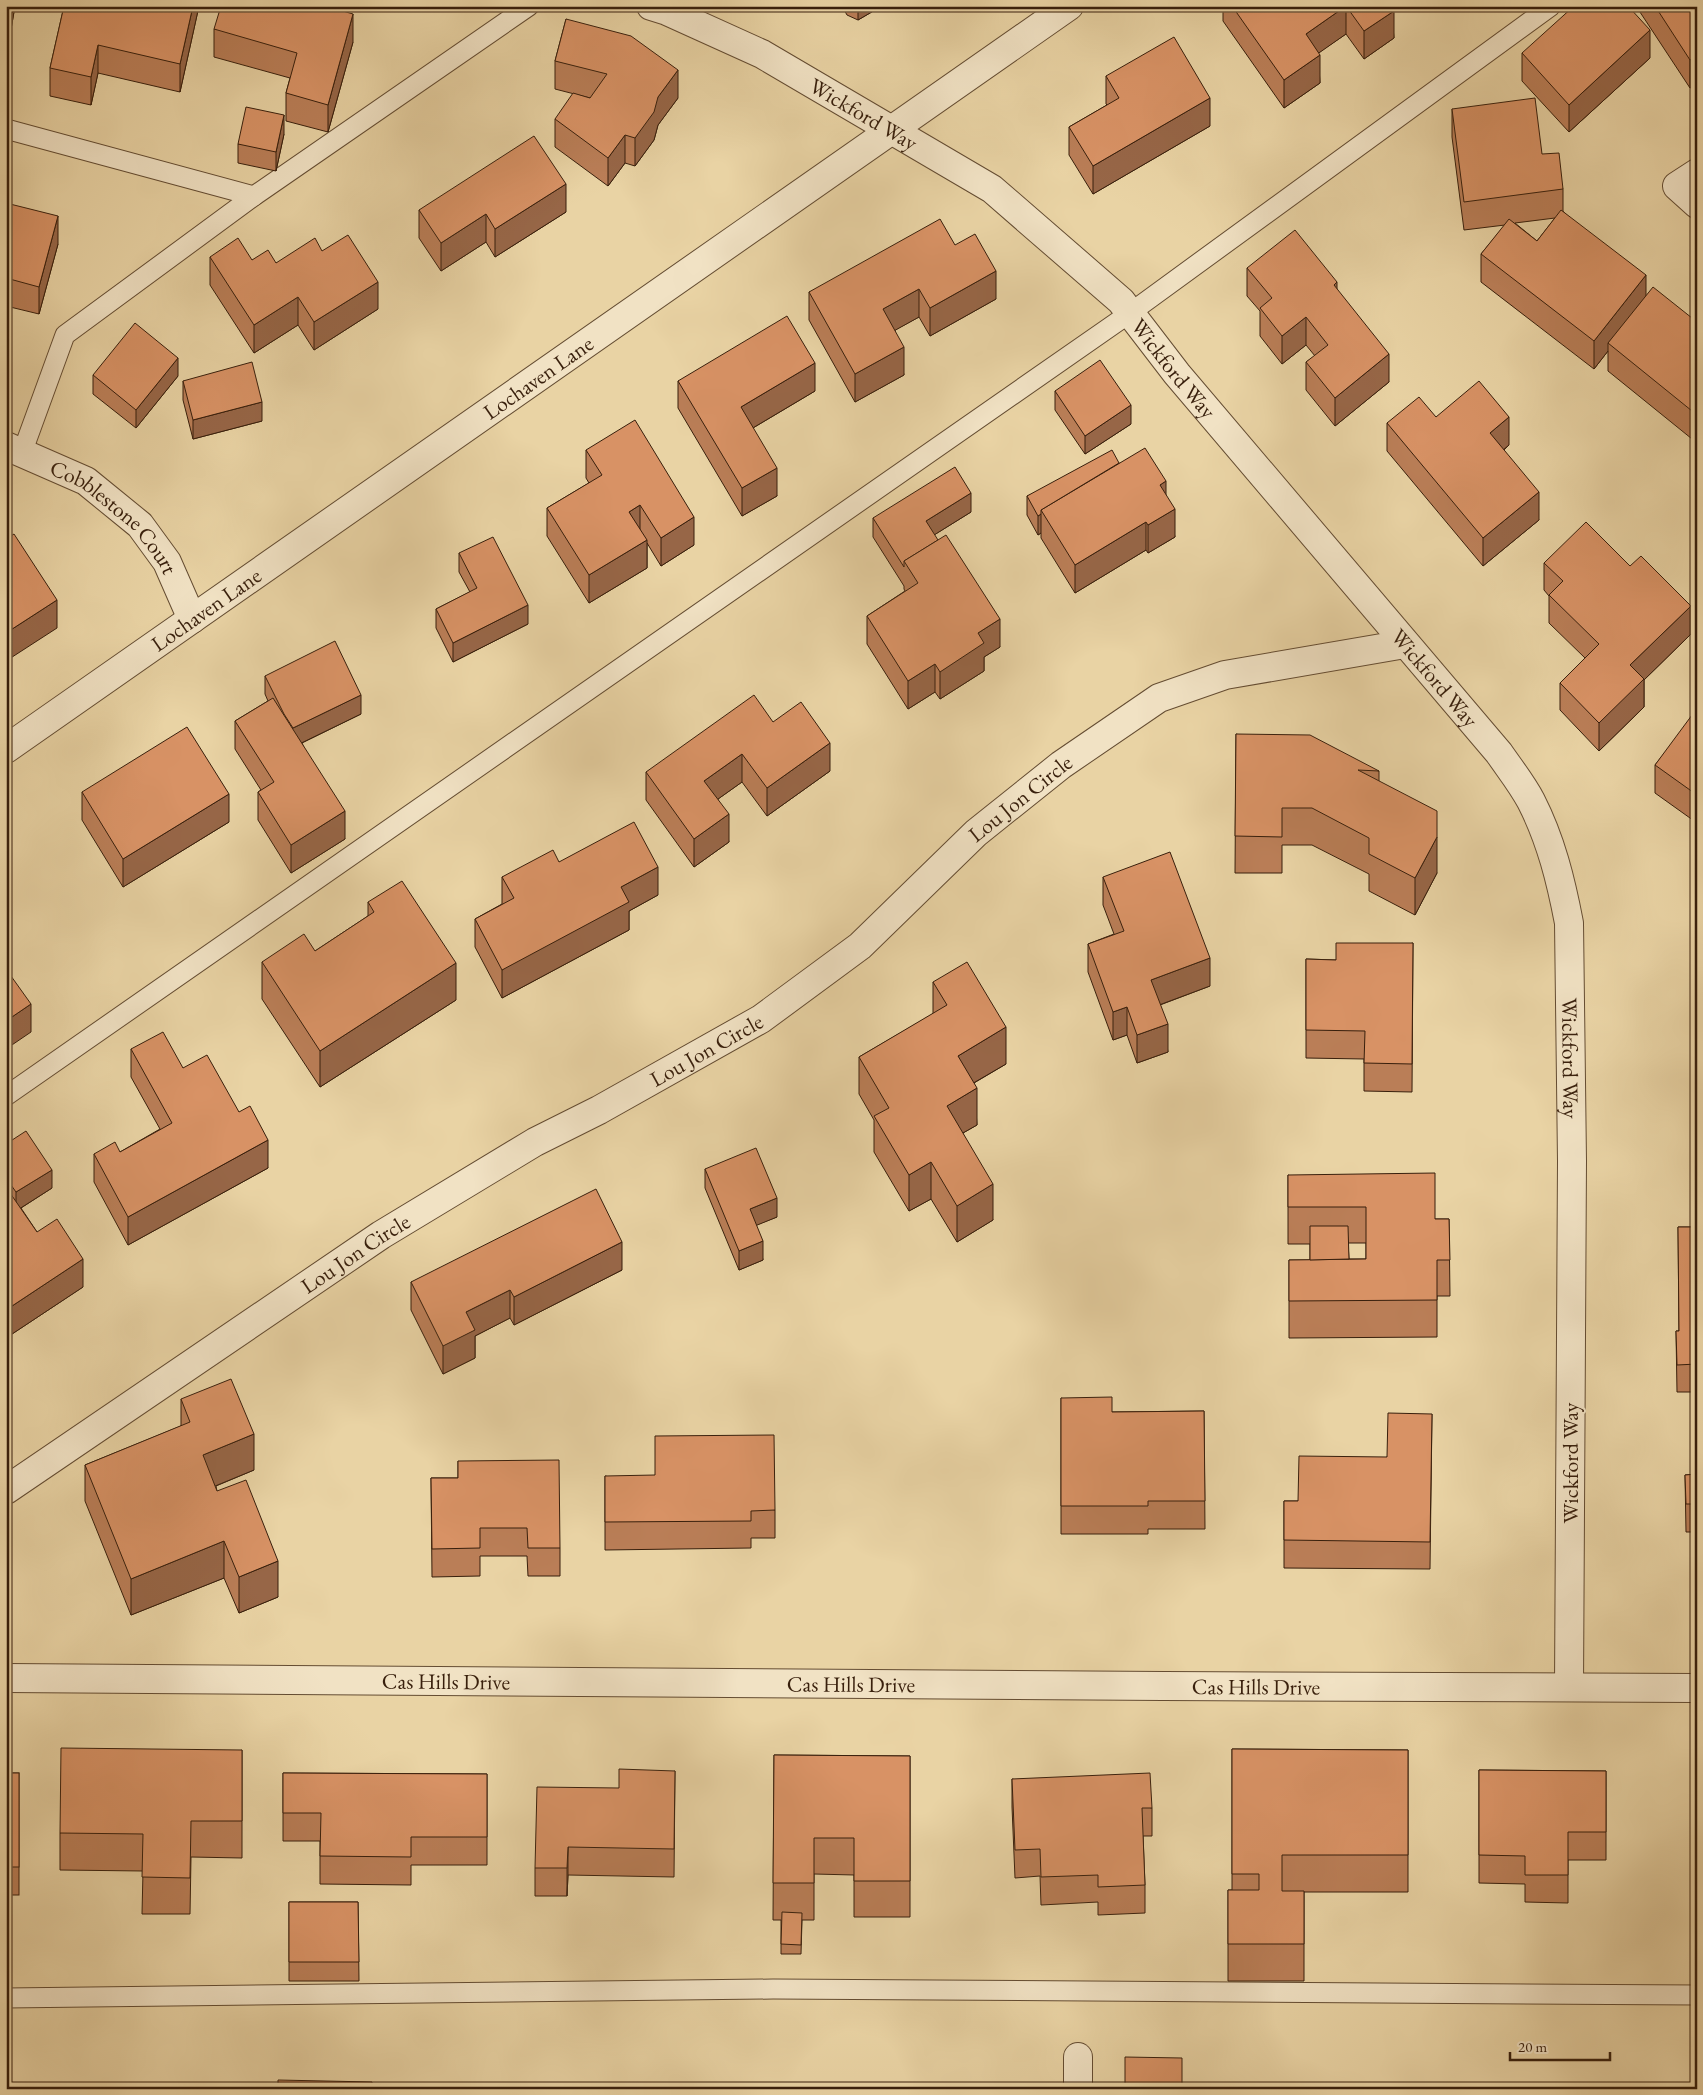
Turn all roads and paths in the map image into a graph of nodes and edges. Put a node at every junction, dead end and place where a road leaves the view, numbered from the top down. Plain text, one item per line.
1 (529, 6) edge
2 (651, 6) edge
3 (1069, 6) edge
4 (1551, 6) edge
5 (6, 129) edge
6 (893, 130) junction
7 (1697, 173) edge
8 (254, 196) junction
9 (1697, 204) edge
10 (1130, 313) junction
11 (14, 449) edge
12 (192, 619) junction
13 (1405, 644) junction
14 (6, 749) edge
15 (6, 1096) edge
16 (6, 1490) edge
17 (6, 1678) edge
18 (1569, 1687) junction
19 (1697, 1688) edge
20 (1697, 1995) edge
21 (6, 1998) edge
22 (1078, 2057) dead end
23 (1078, 2089) edge

1 - 8 lane
2 - 6 street, Wickford Way
3 - 6 street, Lochaven Lane
4 - 10 lane
5 - 8 lane
6 - 10 street, Wickford Way
6 - 12 street, Lochaven Lane
7 - 9 street
8 - 11 lane
10 - 13 street, Wickford Way
10 - 15 lane
11 - 12 street, Cobblestone Court
12 - 14 street, Lochaven Lane
13 - 16 street, Lou Jon Circle
13 - 18 street, Wickford Way
17 - 18 street, Cas Hills Drive
18 - 19 street, Cas Hills Drive
20 - 21 lane
22 - 23 street

